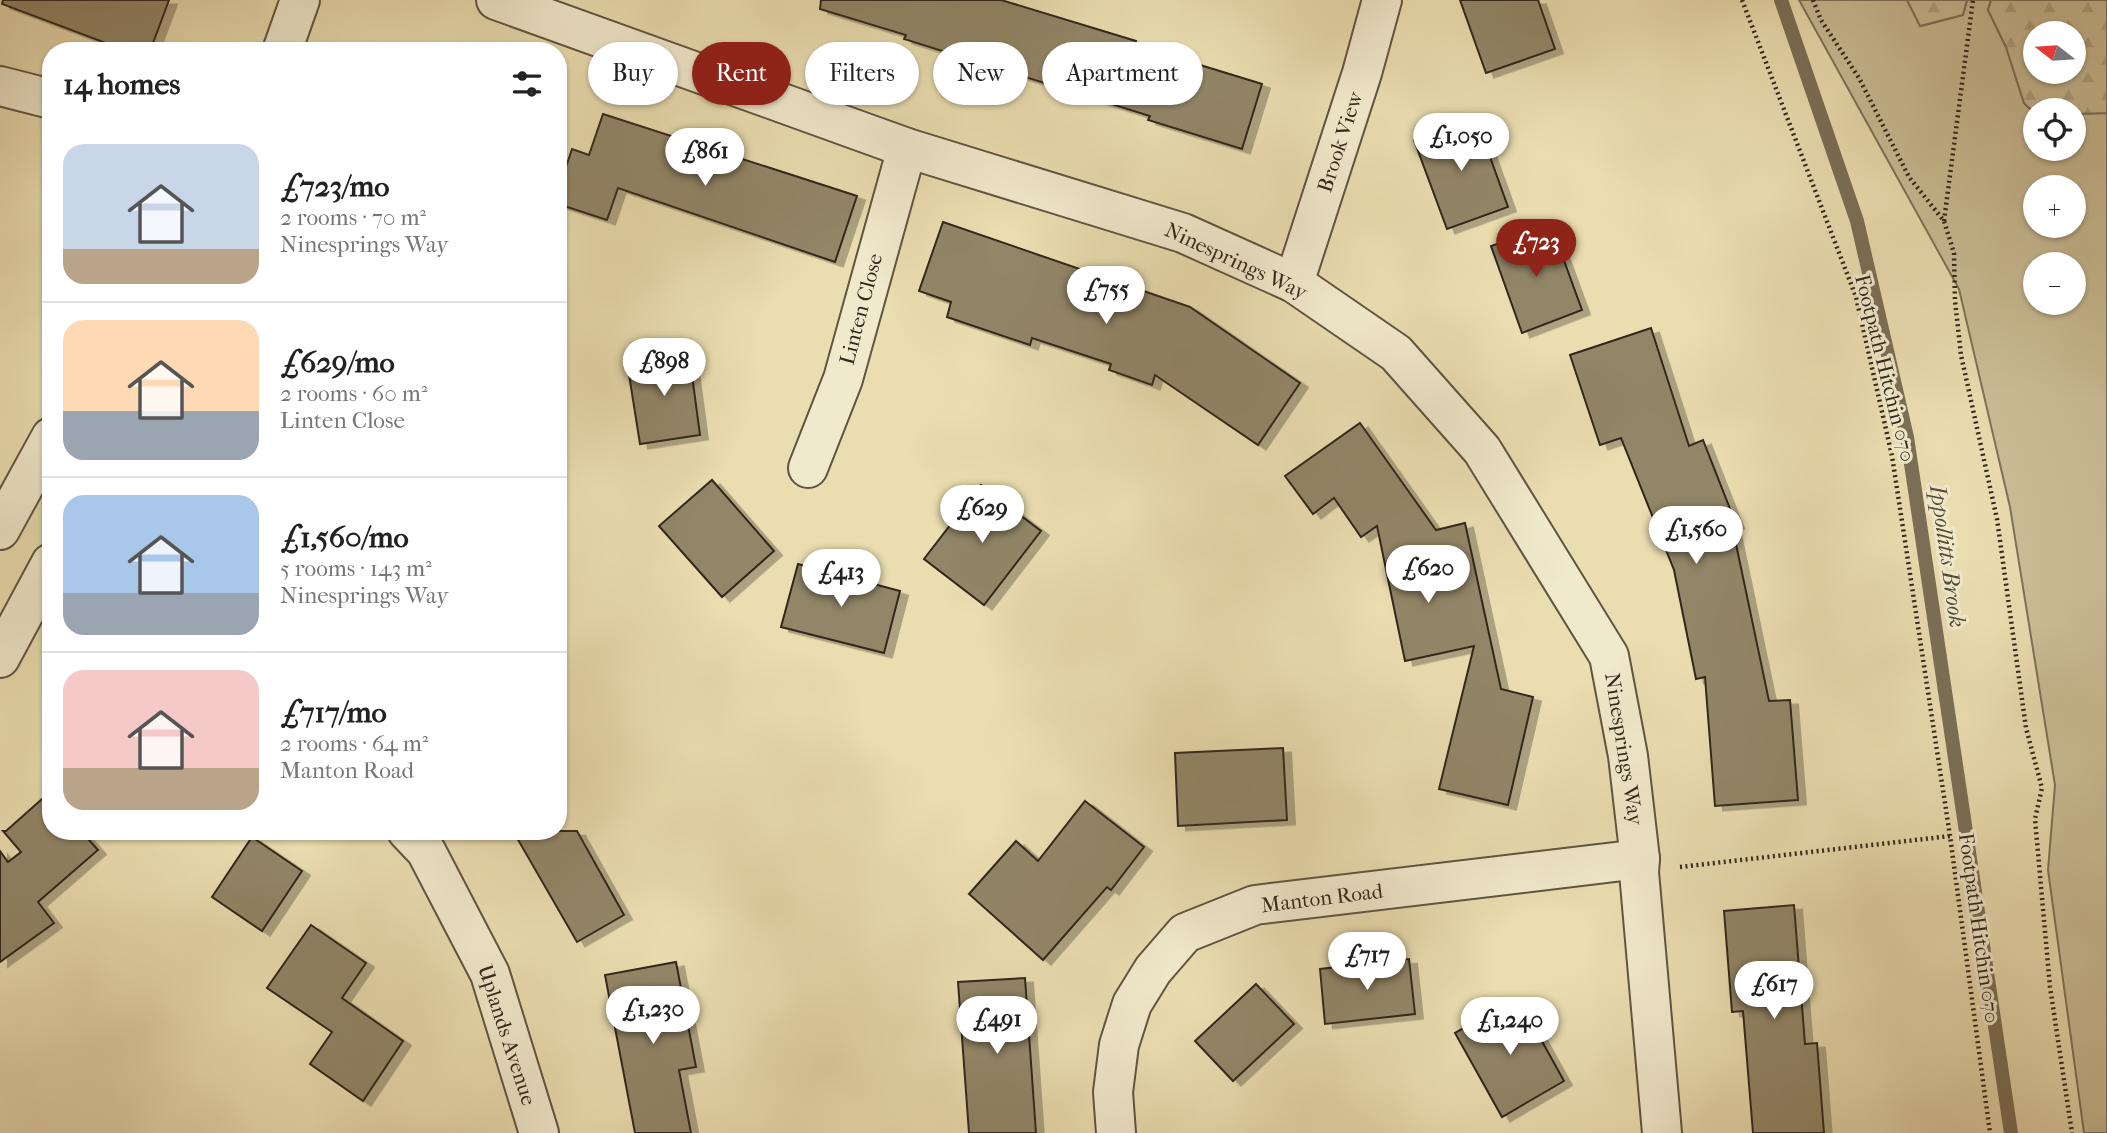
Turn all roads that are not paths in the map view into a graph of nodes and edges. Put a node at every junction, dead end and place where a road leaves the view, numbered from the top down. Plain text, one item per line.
1 (300, 0) edge
2 (496, 0) edge
3 (1382, 0) edge
4 (285, 42) edge
5 (0, 86) edge
6 (42, 97) edge
7 (907, 148) junction
8 (1294, 283) junction
9 (42, 453) edge
10 (808, 468) dead end
11 (0, 530) edge
12 (42, 589) edge
13 (0, 658) edge
14 (416, 840) edge
15 (1640, 865) junction
16 (539, 1133) edge
17 (1116, 1133) edge
18 (1662, 1133) edge

1 - 4 street
2 - 7 street, Ninesprings Way
3 - 8 street, Brook View
5 - 6 street
7 - 8 street, Ninesprings Way
7 - 10 street, Linten Close
8 - 15 street, Ninesprings Way
9 - 11 street
12 - 13 street
14 - 16 street, Uplands Avenue
15 - 17 street, Manton Road
15 - 18 street, Ninesprings Way

